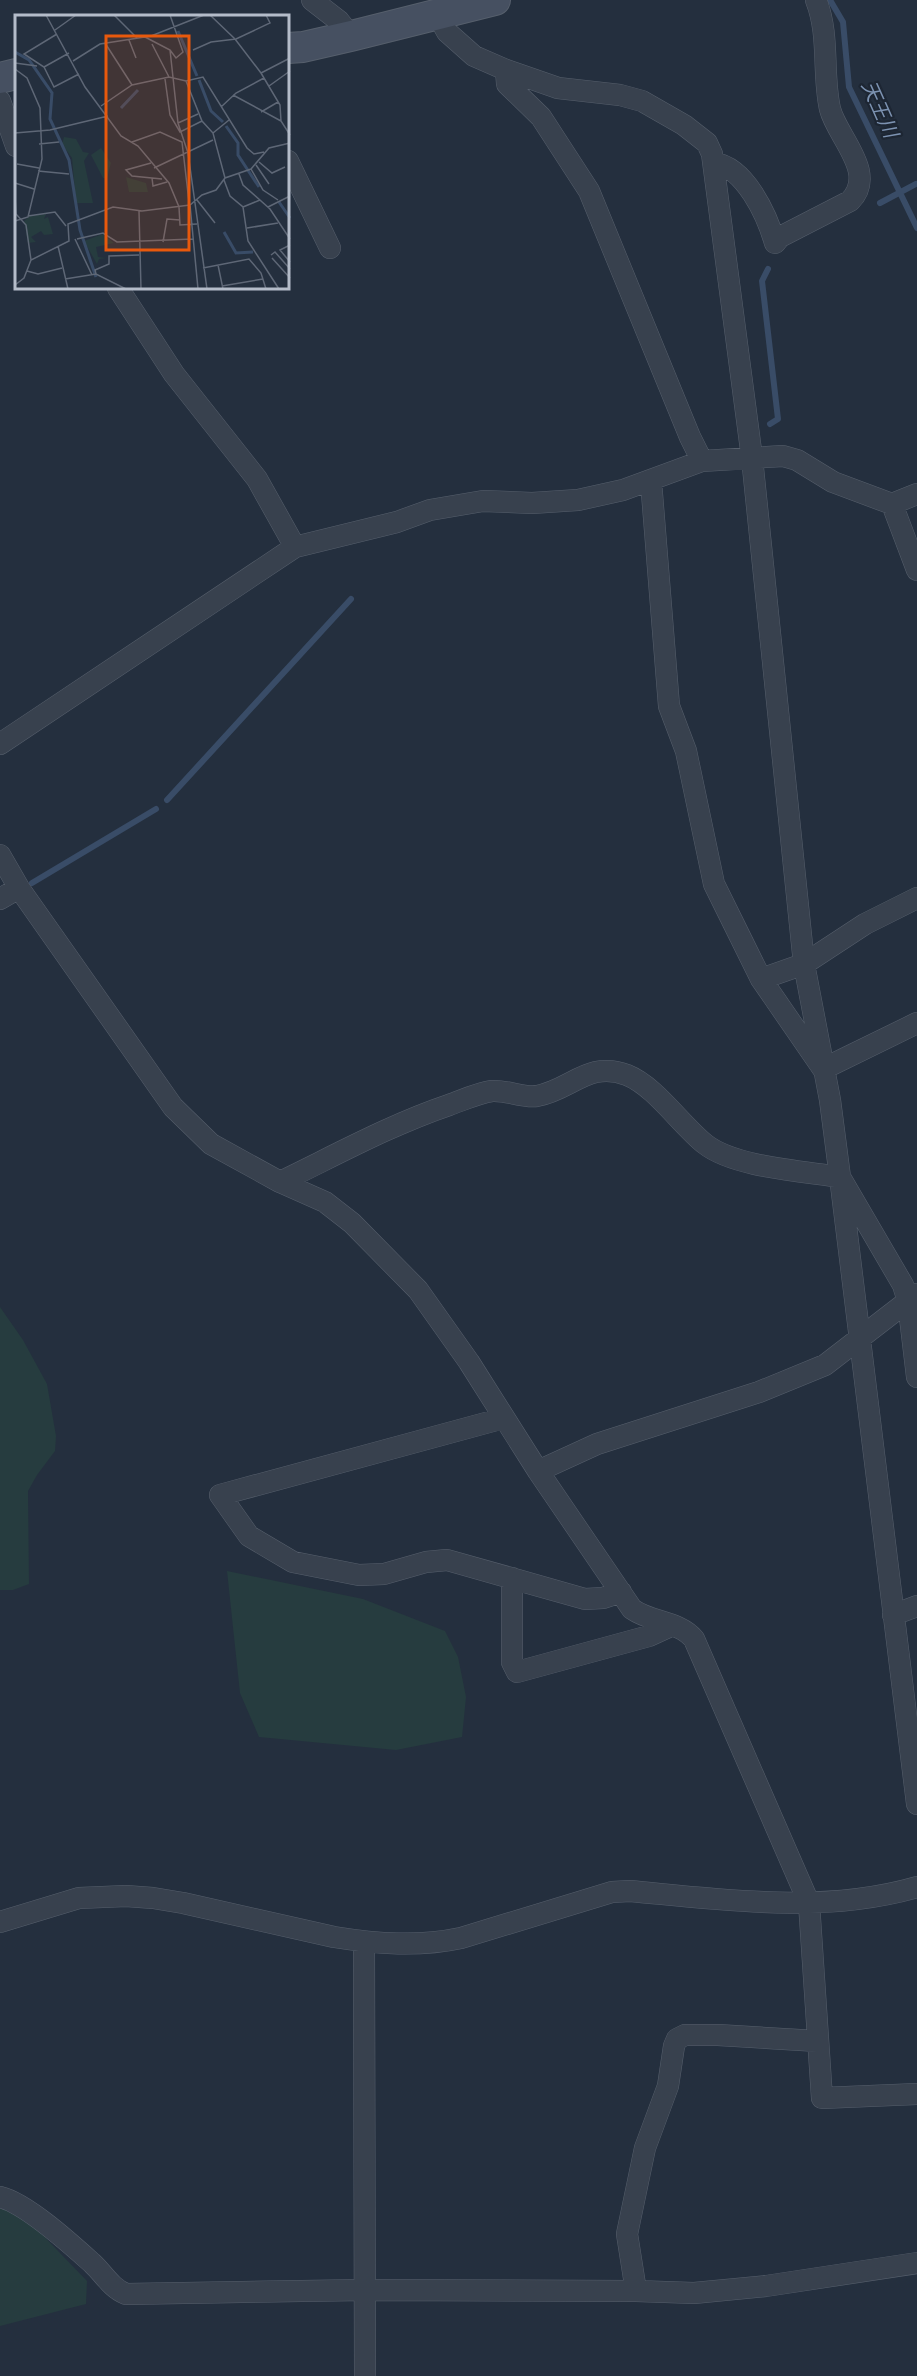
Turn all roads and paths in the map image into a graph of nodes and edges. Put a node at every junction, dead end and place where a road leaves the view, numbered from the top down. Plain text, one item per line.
1 (312, 0) edge
2 (495, 0) edge
3 (816, 0) edge
4 (438, 14) junction
5 (351, 36) junction
6 (290, 48) edge
7 (506, 70) junction
8 (15, 74) edge
9 (0, 78) edge
10 (0, 101) edge
11 (15, 143) edge
12 (714, 163) junction
13 (290, 165) edge
14 (330, 248) dead end
15 (118, 290) edge
16 (752, 458) junction
17 (702, 461) junction
18 (651, 481) junction
19 (917, 494) edge
20 (892, 504) junction
21 (295, 547) junction
22 (917, 570) edge
23 (0, 744) edge
24 (0, 855) edge
25 (19, 888) junction
26 (917, 898) edge
27 (0, 899) edge
28 (804, 964) junction
29 (761, 979) junction
30 (917, 1023) edge
31 (823, 1069) junction
32 (840, 1177) junction
33 (280, 1182) junction
34 (912, 1296) edge
35 (859, 1337) junction
36 (917, 1377) edge
37 (504, 1418) junction
38 (538, 1471) junction
39 (512, 1578) junction
40 (621, 1592) junction
41 (917, 1606) edge
42 (893, 1615) junction
43 (673, 1625) junction
44 (917, 1804) edge
45 (917, 1887) edge
46 (809, 1903) junction
47 (0, 1922) edge
48 (364, 1942) junction
49 (817, 2041) junction
50 (917, 2094) edge
51 (0, 2197) edge
52 (917, 2263) edge
53 (365, 2290) junction
54 (636, 2291) junction
55 (365, 2376) edge

1 - 5 street
2 - 4 street
3 - 12 street
4 - 5 street
4 - 7 street
5 - 6 street
7 - 12 street
7 - 17 street
8 - 9 street
10 - 11 street
12 - 16 street
13 - 14 street
15 - 21 street
16 - 17 street
16 - 20 street
16 - 28 street
17 - 18 street
18 - 21 street
18 - 29 street
19 - 20 street
20 - 22 street
21 - 23 street
24 - 25 street
25 - 27 street
25 - 33 street
26 - 28 street
28 - 29 street
28 - 31 street
29 - 31 street
30 - 31 street
31 - 32 street
32 - 33 street
32 - 34 street
32 - 35 street
33 - 37 street
34 - 35 street
34 - 36 street
35 - 38 street
35 - 42 street
37 - 38 street
37 - 39 street
38 - 40 street
39 - 40 street
39 - 43 street
40 - 43 street
41 - 42 street
42 - 44 street
43 - 46 street
45 - 46 street
46 - 48 street
46 - 49 street
47 - 48 street
48 - 53 street
49 - 50 street
49 - 54 street
51 - 53 street
52 - 54 street
53 - 54 street
53 - 55 street

